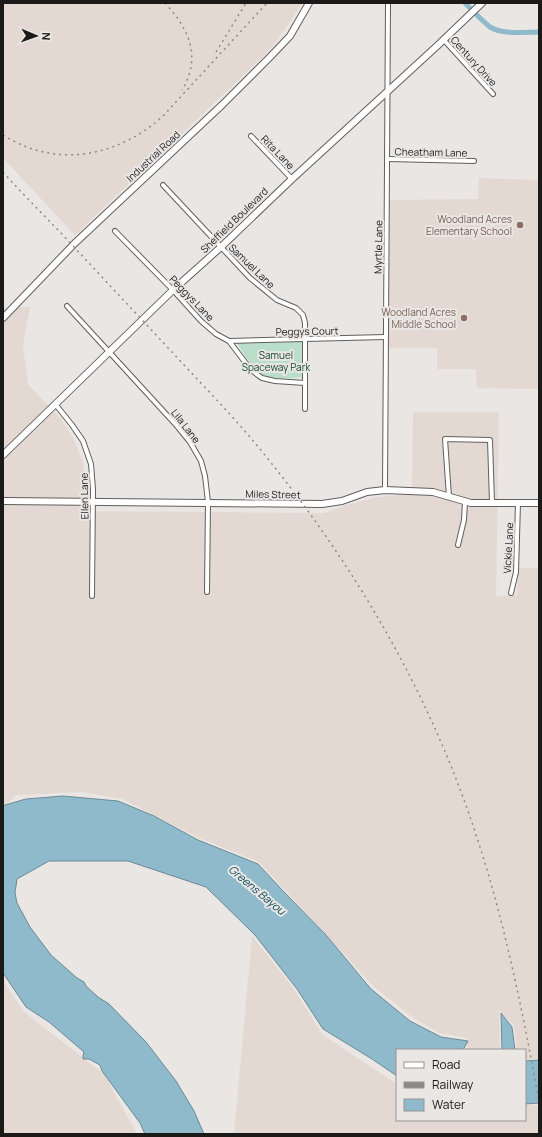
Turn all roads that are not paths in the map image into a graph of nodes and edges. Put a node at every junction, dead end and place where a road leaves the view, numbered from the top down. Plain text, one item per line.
1 (309, 3) edge
2 (388, 3) edge
3 (480, 4) edge
4 (443, 39) junction
5 (388, 90) junction
6 (493, 94) dead end
7 (251, 136) dead end
8 (388, 159) junction
9 (474, 160) dead end
10 (292, 179) junction
11 (163, 185) dead end
12 (115, 231) dead end
13 (221, 247) junction
14 (173, 290) junction
15 (67, 306) dead end
16 (3, 318) edge
17 (385, 337) junction
18 (305, 340) junction
19 (229, 341) junction
20 (109, 352) junction
21 (304, 383) junction
22 (56, 406) junction
23 (305, 409) dead end
24 (3, 455) edge
25 (385, 490) junction
26 (449, 497) junction
27 (3, 501) edge
28 (92, 502) junction
29 (208, 502) junction
30 (465, 502) junction
31 (492, 503) junction
32 (518, 503) junction
33 (539, 503) edge
34 (458, 545) dead end
35 (207, 592) dead end
36 (511, 593) dead end
37 (92, 596) dead end

1 - 16 street, Industrial Road
2 - 5 street, Myrtle Lane
3 - 4 street, Sheffield Boulevard
4 - 5 street, Sheffield Boulevard
4 - 6 street, Century Drive
5 - 8 street, Myrtle Lane
5 - 10 street, Sheffield Boulevard
7 - 10 street, Rita Lane
8 - 9 street, Cheatham Lane
8 - 17 street, Myrtle Lane
10 - 13 street, Sheffield Boulevard
11 - 13 street, Samuel Lane
12 - 14 street, Peggys Lane
13 - 14 street, Sheffield Boulevard
13 - 18 street, Samuel Lane
14 - 19 street, Peggys Lane
14 - 20 street, Sheffield Boulevard
15 - 20 street, Lila Lane
17 - 18 street, Peggys Court
17 - 25 street, Myrtle Lane
18 - 19 street, Peggys Court
18 - 21 street, Samuel Lane
19 - 21 street, Peggys Lane
20 - 22 street, Sheffield Boulevard
20 - 29 street, Lila Lane
21 - 23 street, Samuel Lane
22 - 24 street, Sheffield Boulevard
22 - 28 street, Ellen Lane
25 - 26 street, Miles Street
25 - 29 street, Miles Street
26 - 30 street, Miles Street
26 - 31 street
27 - 28 street, Miles Street
28 - 29 street, Miles Street
28 - 37 street, Ellen Lane
29 - 35 street, Lila Lane
30 - 31 street, Miles Street
30 - 34 street
31 - 32 street, Miles Street
32 - 33 street, Miles Street
32 - 36 street, Vickie Lane

